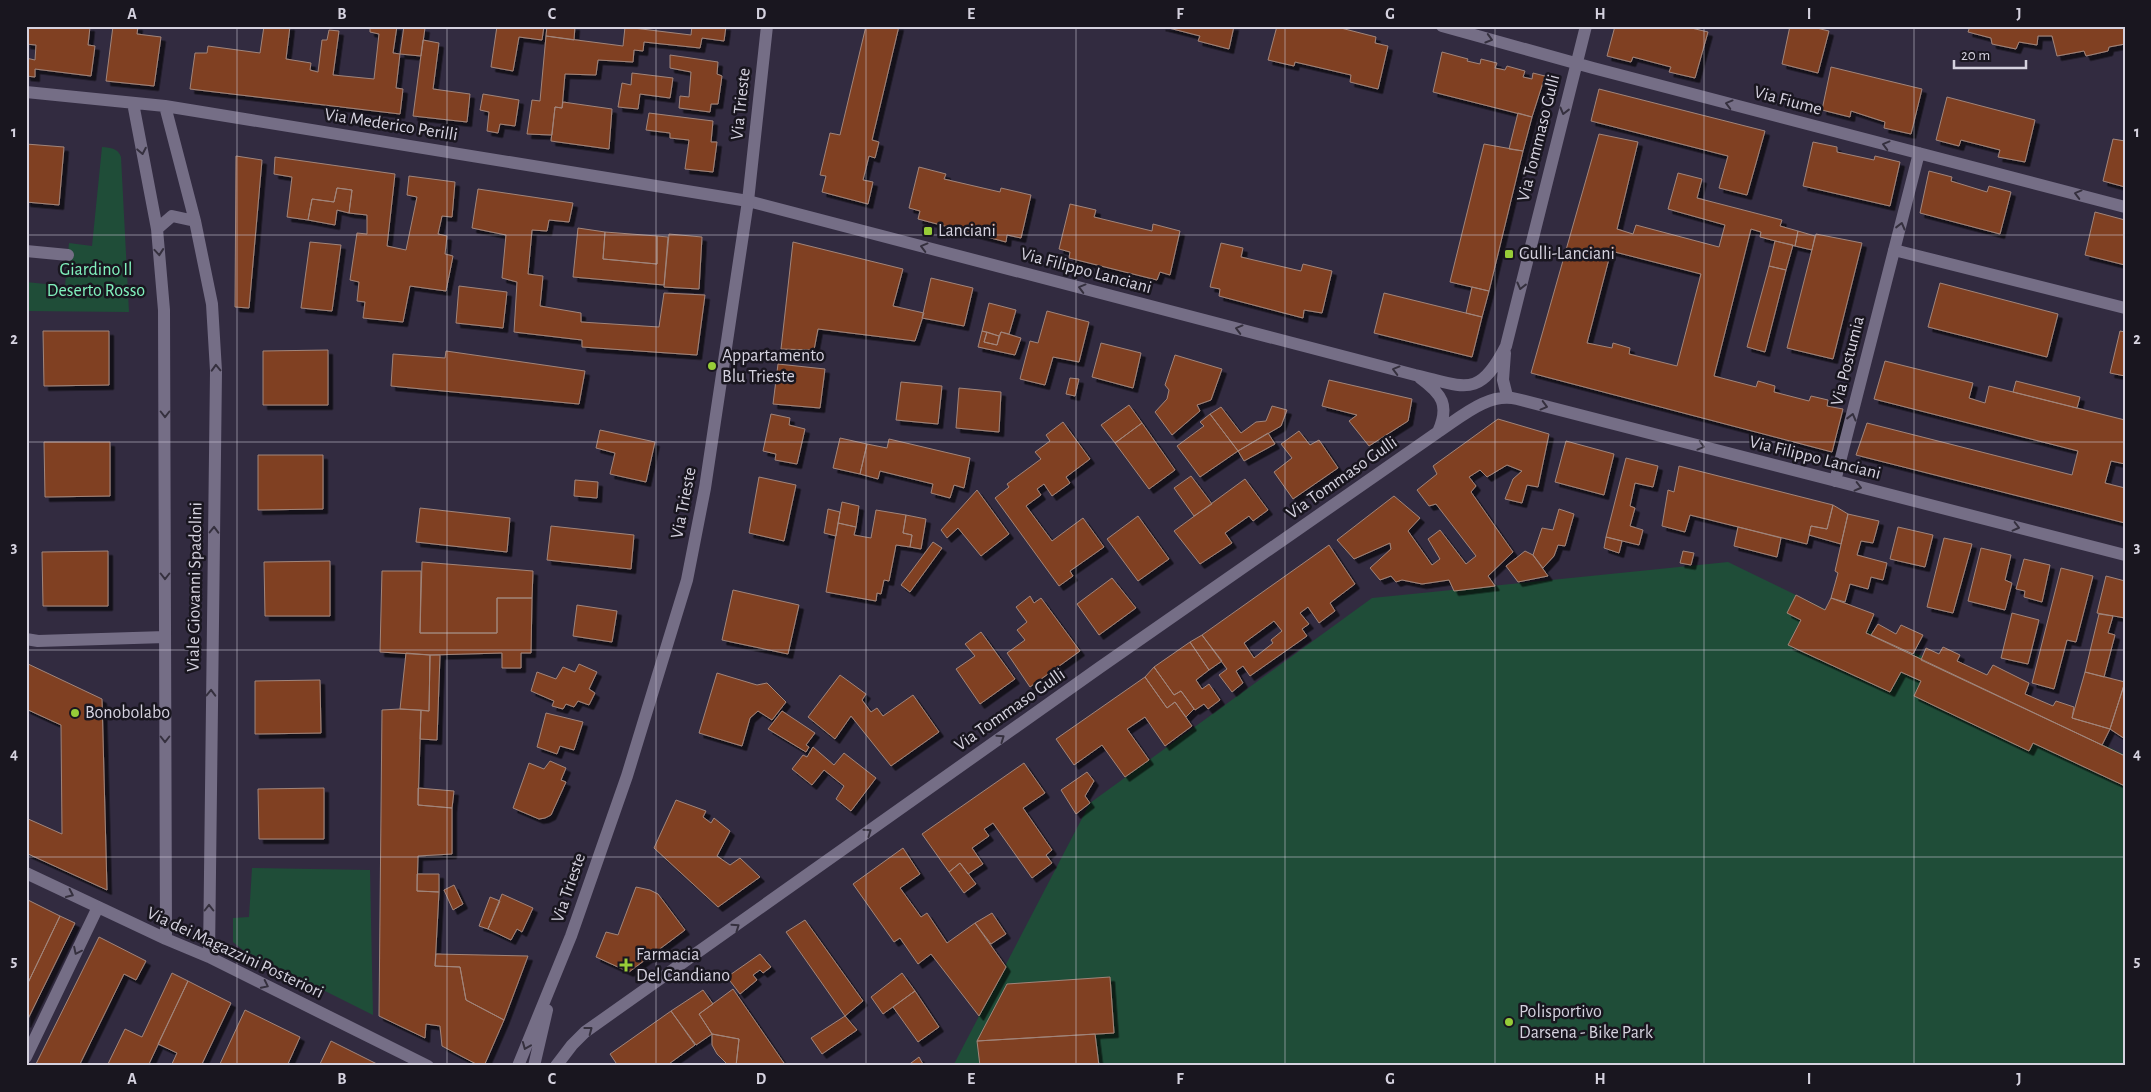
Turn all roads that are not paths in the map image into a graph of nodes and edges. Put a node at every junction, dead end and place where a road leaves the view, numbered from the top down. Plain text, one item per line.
1 (767, 26) edge
2 (1442, 26) edge
3 (1586, 26) edge
4 (1576, 64) junction
5 (26, 92) edge
6 (133, 103) junction
7 (166, 106) junction
8 (1919, 153) junction
9 (748, 201) junction
10 (2125, 207) edge
11 (195, 221) junction
12 (157, 229) junction
13 (1894, 250) junction
14 (26, 251) edge
15 (68, 255) dead end
16 (2125, 308) edge
17 (1506, 346) junction
18 (1415, 375) junction
19 (1460, 386) joint
20 (1502, 397) junction
21 (1438, 432) junction
22 (1835, 481) junction
23 (2125, 555) edge
24 (165, 638) junction
25 (26, 639) edge
26 (26, 873) edge
27 (98, 907) junction
28 (166, 939) junction
29 (209, 957) junction
30 (557, 968) junction
31 (26, 1057) edge
32 (428, 1066) edge
33 (518, 1066) edge
34 (534, 1066) edge
35 (556, 1066) edge

1 - 9 street, Via Trieste
2 -> 4 street, Via Fiume
3 - 4 street, Via Tommaso Gulli
8 -> 4 street, Via Fiume
4 -> 17 street, Via Tommaso Gulli
5 - 6 street, Via Mederico Perilli
6 - 7 street, Via Mederico Perilli
6 -> 12 street, Viale Giovanni Spadolini
7 - 9 street, Via Mederico Perilli
7 - 11 street, Viale Giovanni Spadolini
10 -> 8 street, Via Fiume
13 -> 8 street, Via Postumia
18 -> 9 street, Via Filippo Lanciani
9 - 30 street, Via Trieste
11 - 12 street
29 -> 11 street, Viale Giovanni Spadolini
12 -> 24 street, Viale Giovanni Spadolini
13 - 16 street
22 -> 13 street, Via Postumia
14 - 15 street
17 - 19 street, Via Tommaso Gulli
17 - 20 street, Via Tommaso Gulli
18 - 19 street, Via Filippo Lanciani
18 - 21 street, Via Filippo Lanciani
20 - 21 street, Via Tommaso Gulli
20 -> 22 street, Via Filippo Lanciani
35 -> 21 street, Via Tommaso Gulli
22 -> 23 street, Via Filippo Lanciani
24 - 25 street
24 -> 28 street, Viale Giovanni Spadolini
26 -> 27 street, Via dei Magazzini Posteriori
27 - 28 street, Via dei Magazzini Posteriori
27 -> 31 street
28 - 29 street, Via dei Magazzini Posteriori
29 -> 32 street, Via dei Magazzini Posteriori
30 -> 33 street, Via Trieste
30 - 34 street, Via Trieste

